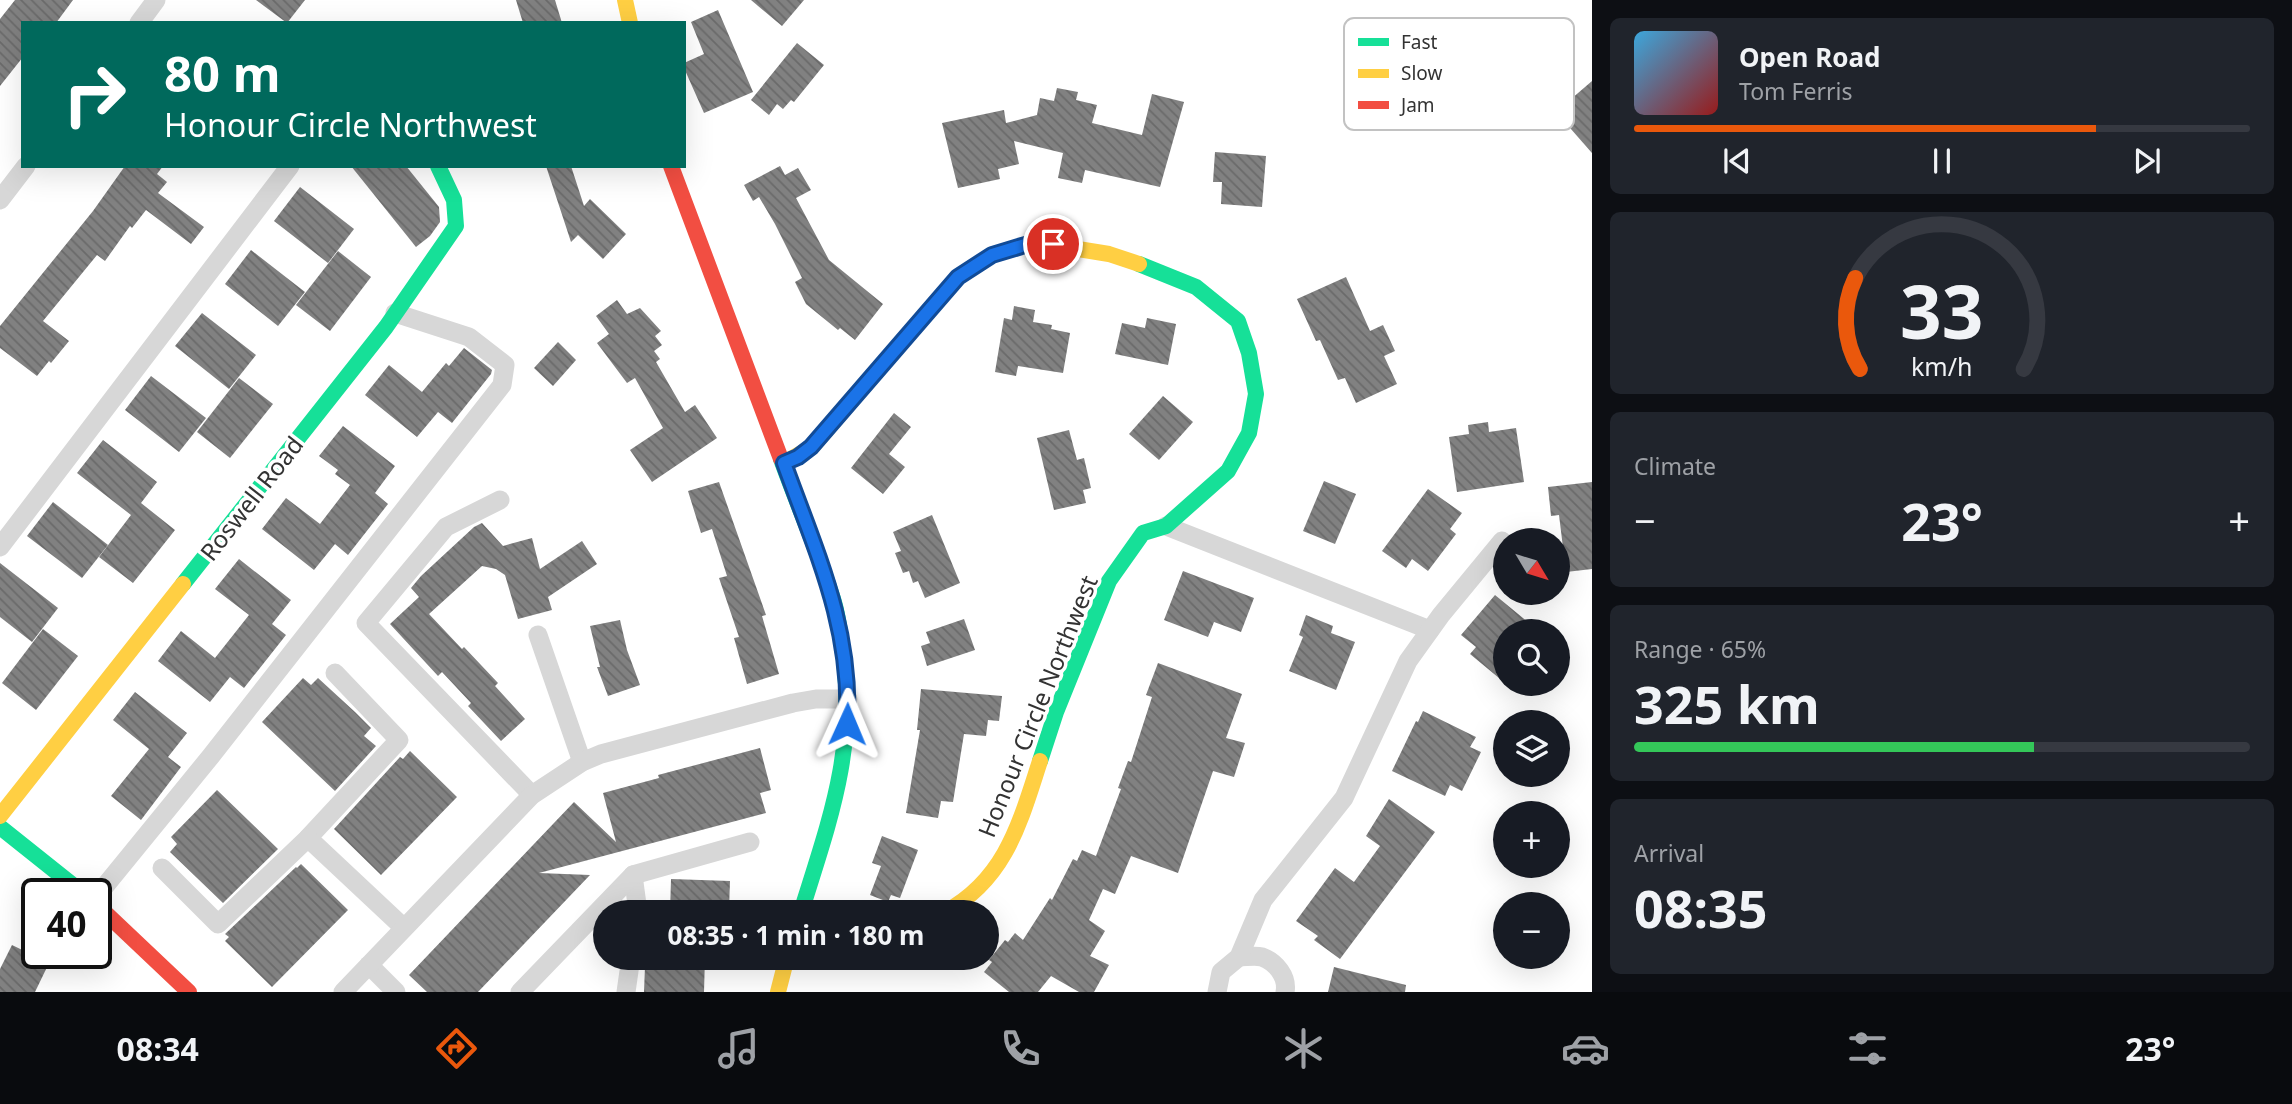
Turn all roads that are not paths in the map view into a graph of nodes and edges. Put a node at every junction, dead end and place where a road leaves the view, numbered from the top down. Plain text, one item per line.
1 (156, 0) edge
2 (625, 0) edge
3 (140, 21) edge
4 (630, 21) edge
5 (24, 168) edge
6 (288, 168) edge
7 (439, 168) edge
8 (672, 168) edge
9 (0, 200) edge
10 (395, 313) junction
11 (784, 463) junction
12 (500, 500) dead end
13 (1166, 526) junction
14 (0, 547) edge
15 (1493, 552) edge
16 (1430, 630) junction
17 (538, 635) dead end
18 (335, 673) dead end
19 (848, 699) junction
20 (582, 762) junction
21 (532, 795) junction
22 (0, 816) edge
23 (0, 827) edge
24 (308, 838) junction
25 (750, 842) dead end
26 (162, 868) dead end
27 (633, 875) junction
28 (65, 878) edge
29 (111, 878) edge
30 (636, 900) edge
31 (805, 900) edge
32 (964, 900) edge
33 (112, 919) edge
34 (404, 928) junction
35 (1239, 957) junction
36 (369, 965) junction
37 (629, 970) edge
38 (784, 970) edge
39 (189, 992) edge
40 (343, 992) edge
41 (396, 992) edge
42 (520, 992) edge
43 (626, 992) edge
44 (778, 992) edge
45 (1217, 992) edge
46 (1285, 992) edge

1 - 3 street
2 - 4 street
5 - 9 street
6 - 14 street
7 - 10 street, Roswell Road
8 - 11 street
10 - 22 street, Roswell Road
10 - 29 street
11 - 13 street, Honour Circle Northwest
11 - 19 street
12 - 21 street
13 - 16 street
13 - 32 street, Honour Circle Northwest
15 - 16 street
16 - 35 street
17 - 20 street
18 - 24 street
19 - 20 street
19 - 31 street
20 - 21 street
21 - 34 street
23 - 28 street
24 - 26 street
24 - 34 street
25 - 27 street
27 - 30 street
27 - 42 street
33 - 39 street
34 - 36 street
35 - 45 street
35 - 46 street
36 - 40 street
36 - 41 street
37 - 43 street
38 - 44 street

